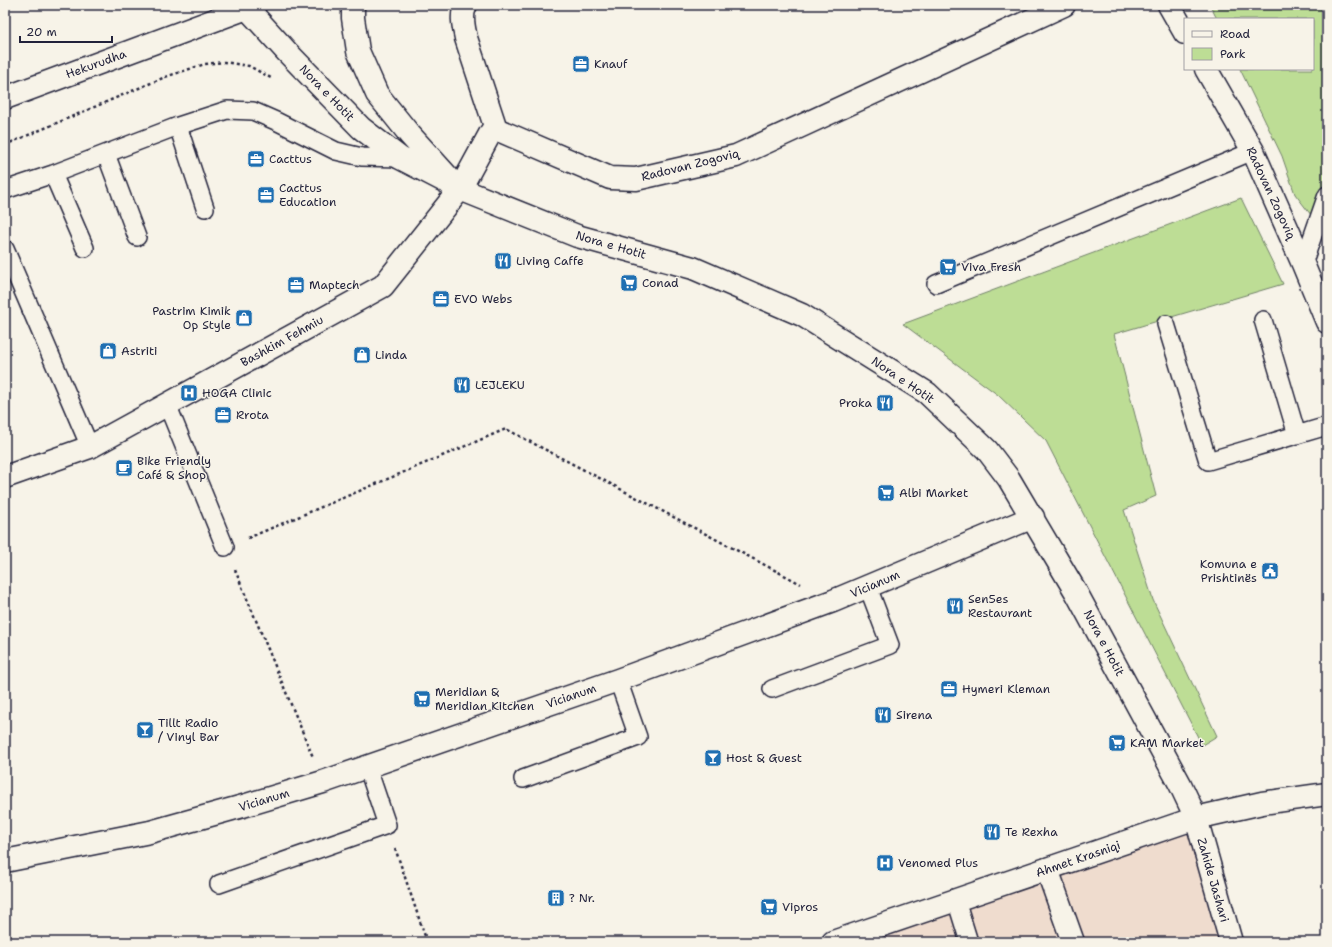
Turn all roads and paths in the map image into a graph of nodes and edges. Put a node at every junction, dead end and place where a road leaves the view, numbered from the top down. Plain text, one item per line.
1 (354, 5) edge
2 (466, 5) edge
3 (1064, 5) edge
4 (1169, 5) edge
5 (251, 6) edge
6 (1184, 31) edge
7 (1207, 70) edge
8 (271, 78) dead end
9 (5, 98) edge
10 (178, 126) junction
11 (496, 129) junction
12 (5, 145) edge
13 (1253, 151) junction
14 (106, 154) junction
15 (400, 158) junction
16 (53, 174) junction
17 (460, 189) junction
18 (5, 190) edge
19 (1326, 200) edge
20 (205, 208) dead end
21 (137, 237) dead end
22 (85, 248) dead end
23 (5, 249) edge
24 (1303, 264) junction
25 (936, 284) dead end
26 (1263, 320) dead end
27 (1327, 322) edge
28 (1166, 324) dead end
29 (167, 404) junction
30 (1327, 426) edge
31 (1296, 435) junction
32 (90, 447) junction
33 (5, 477) edge
34 (1033, 517) junction
35 (225, 547) junction
36 (868, 587) junction
37 (834, 601) junction
38 (618, 680) junction
39 (772, 689) dead end
40 (367, 766) junction
41 (524, 779) dead end
42 (323, 782) junction
43 (1327, 794) edge
44 (1196, 818) junction
45 (387, 825) junction
46 (5, 862) edge
47 (1047, 869) junction
48 (218, 884) dead end
49 (956, 900) junction
50 (427, 942) edge
51 (833, 942) edge
52 (969, 942) edge
53 (1073, 942) edge
54 (1231, 942) edge

1 - 17 street, Nora e Hotit
2 - 11 street
3 - 11 street, Radovan Zogoviq
4 - 6 street
5 - 9 street, Hekurudha
5 - 15 street, Nora e Hotit
7 - 13 street, Radovan Zogoviq
8 - 12 path
10 - 14 lane
10 - 15 lane
10 - 20 lane
11 - 17 street, Bashkim Fehmiu
13 - 24 street, Radovan Zogoviq
13 - 25 lane
14 - 16 lane
14 - 21 lane
15 - 17 street, Nora e Hotit
16 - 18 lane
16 - 22 lane
17 - 29 street, Bashkim Fehmiu
17 - 34 street, Nora e Hotit
19 - 24 lane
23 - 32 lane
24 - 27 street, Radovan Zogoviq
26 - 31 lane
28 - 31 lane
29 - 32 street, Bashkim Fehmiu
29 - 35 lane
30 - 31 lane
32 - 33 street, Bashkim Fehmiu
34 - 36 street, Vicianum
34 - 44 street, Nora e Hotit
35 - 37 path
35 - 42 path
36 - 37 street, Vicianum
36 - 39 lane
37 - 38 street, Vicianum
38 - 40 street, Vicianum
38 - 41 lane
40 - 42 street, Vicianum
40 - 45 lane
42 - 46 street, Vicianum
43 - 44 street, Ahmet Krasniqi
44 - 47 street, Ahmet Krasniqi
44 - 54 street, Zahide Jashari
45 - 48 lane
45 - 50 path
47 - 49 street, Ahmet Krasniqi
47 - 53 street
49 - 51 street, Ahmet Krasniqi
49 - 52 lane

